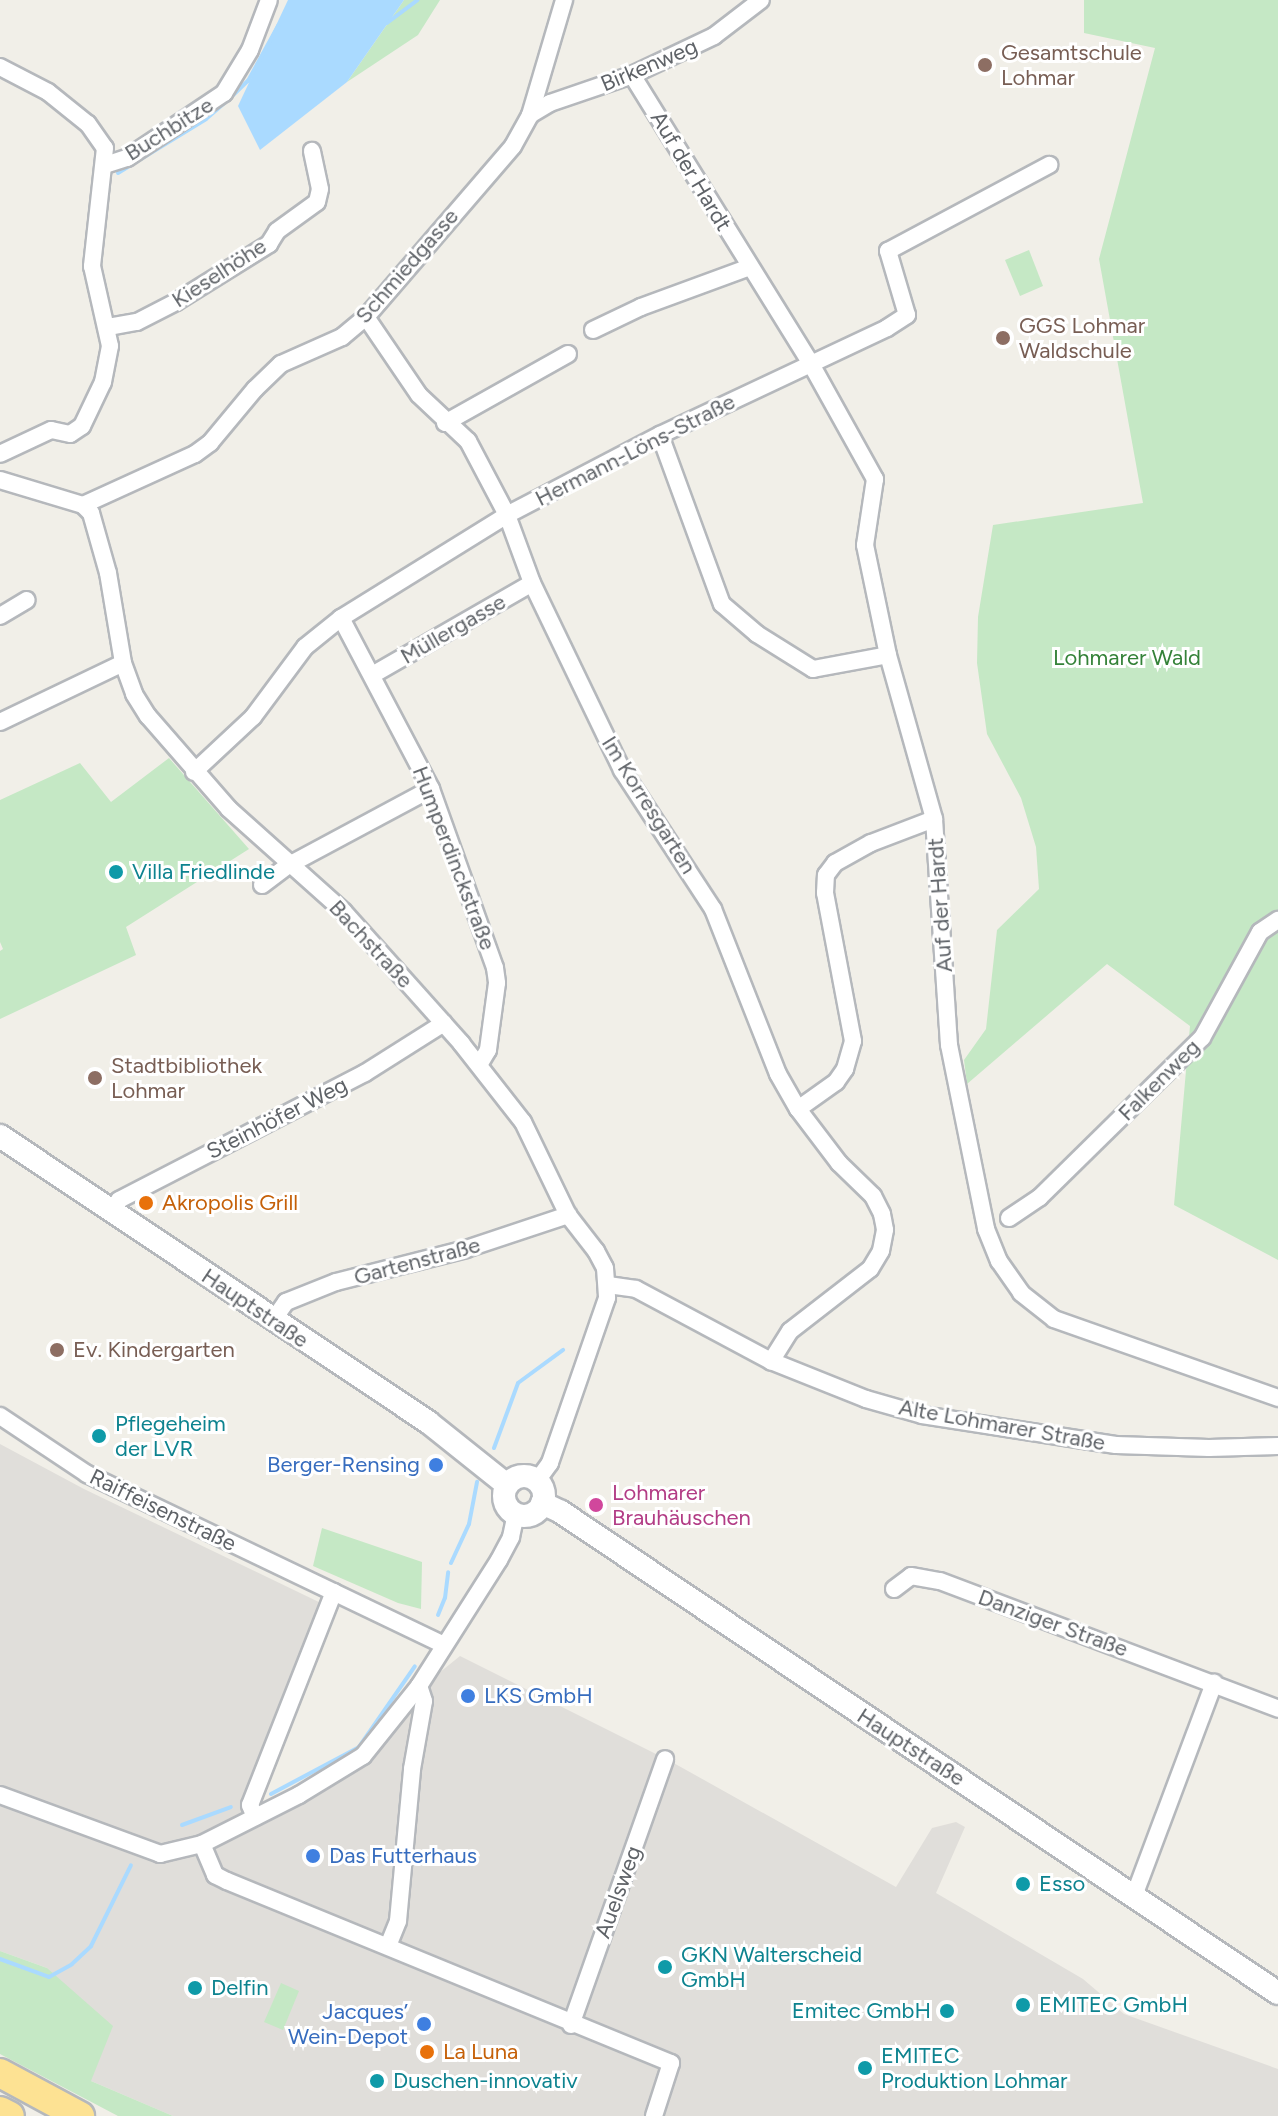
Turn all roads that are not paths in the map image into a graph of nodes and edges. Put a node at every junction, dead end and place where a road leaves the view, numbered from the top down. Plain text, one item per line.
1 (269, 0) edge
2 (564, 0) edge
3 (761, 0) edge
4 (0, 67) edge
5 (632, 75) junction
6 (530, 115) junction
7 (312, 151) dead end
8 (105, 165) junction
9 (1049, 165) dead end
10 (750, 267) junction
11 (366, 317) junction
12 (108, 327) junction
13 (593, 330) dead end
14 (568, 354) dead end
15 (811, 364) junction
16 (445, 423) junction
17 (660, 435) junction
18 (0, 454) edge
19 (0, 480) edge
20 (83, 505) junction
21 (507, 515) junction
22 (532, 583) junction
23 (27, 600) dead end
24 (0, 616) edge
25 (341, 618) junction
26 (888, 655) junction
27 (123, 663) junction
28 (374, 674) junction
29 (0, 722) edge
30 (194, 772) junction
31 (431, 789) junction
32 (934, 819) junction
33 (289, 865) junction
34 (262, 885) dead end
35 (1278, 920) edge
36 (444, 1023) junction
37 (479, 1065) junction
38 (798, 1109) junction
39 (0, 1136) edge
40 (113, 1213) junction
41 (568, 1215) junction
42 (1009, 1218) dead end
43 (608, 1285) junction
44 (274, 1319) junction
45 (771, 1361) junction
46 (1278, 1398) edge
47 (2, 1424) edge
48 (1278, 1446) edge
49 (507, 1485) junction
50 (540, 1492) junction
51 (516, 1514) junction
52 (894, 1589) dead end
53 (334, 1592) junction
54 (444, 1645) junction
55 (1214, 1683) junction
56 (419, 1686) junction
57 (1278, 1709) edge
58 (665, 1759) dead end
59 (0, 1795) edge
60 (255, 1817) junction
61 (202, 1844) junction
62 (1134, 1896) junction
63 (388, 1946) junction
64 (1278, 1993) edge
65 (571, 2025) junction
66 (0, 2073) edge
67 (0, 2111) edge
68 (10, 2116) edge
69 (80, 2116) edge
70 (654, 2116) edge

1 - 8 street, Buchbitze
2 - 6 street, Schmiedgasse
3 - 5 street, Birkenweg
4 - 8 street
5 - 6 street, Birkenweg
5 - 10 street, Auf der Hardt
6 - 11 street, Schmiedgasse
7 - 12 street, Kieselhöhe
8 - 12 street
9 - 15 street, Hermann-Löns-Straße
10 - 13 street
10 - 15 street, Auf der Hardt
11 - 16 street, Im Korresgarten
11 - 20 street, Schmiedgasse
12 - 18 street
14 - 16 street
15 - 17 street, Hermann-Löns-Straße
15 - 26 street, Auf der Hardt
16 - 21 street, Im Korresgarten
17 - 21 street, Hermann-Löns-Straße
17 - 26 street
19 - 20 street
20 - 27 street, Bachstraße
21 - 22 street, Im Korresgarten
21 - 25 street, Hermann-Löns-Straße
22 - 28 street, Müllergasse
22 - 38 street, Im Korresgarten
23 - 24 street
25 - 28 street, Humperdinckstraße
25 - 30 street, Hermann-Löns-Straße
26 - 32 street, Auf der Hardt
27 - 29 street
27 - 30 street, Bachstraße
28 - 31 street, Humperdinckstraße
30 - 33 street, Bachstraße
31 - 33 street
31 - 37 street, Humperdinckstraße
32 - 38 street
32 - 46 street, Auf der Hardt
33 - 34 street
33 - 36 street, Bachstraße
35 - 42 street, Falkenweg
36 - 37 street, Bachstraße
36 - 40 street, Steinhöfer Weg
37 - 41 street, Bachstraße
38 - 45 street, Im Korresgarten
39 - 40 main road, Hauptstraße
40 - 44 main road, Hauptstraße
41 - 43 street, Bachstraße
41 - 44 street, Gartenstraße
43 - 45 street, Alte Lohmarer Straße
43 - 50 street
44 - 49 main road, Hauptstraße
45 - 48 street, Alte Lohmarer Straße
47 - 53 street, Raiffeisenstraße
49 - 50 main road
49 - 51 main road
50 - 51 main road
50 - 62 main road, Hauptstraße
51 - 54 street
52 - 55 street, Danziger Straße
53 - 54 street, Raiffeisenstraße
53 - 60 street
54 - 56 street
55 - 57 street, Danziger Straße
55 - 62 street
56 - 60 street
56 - 63 street
58 - 65 street, Auelsweg
59 - 61 street
60 - 61 street
61 - 63 street
62 - 64 main road, Hauptstraße
63 - 65 street
65 - 70 street
66 - 69 highway
67 - 68 highway

